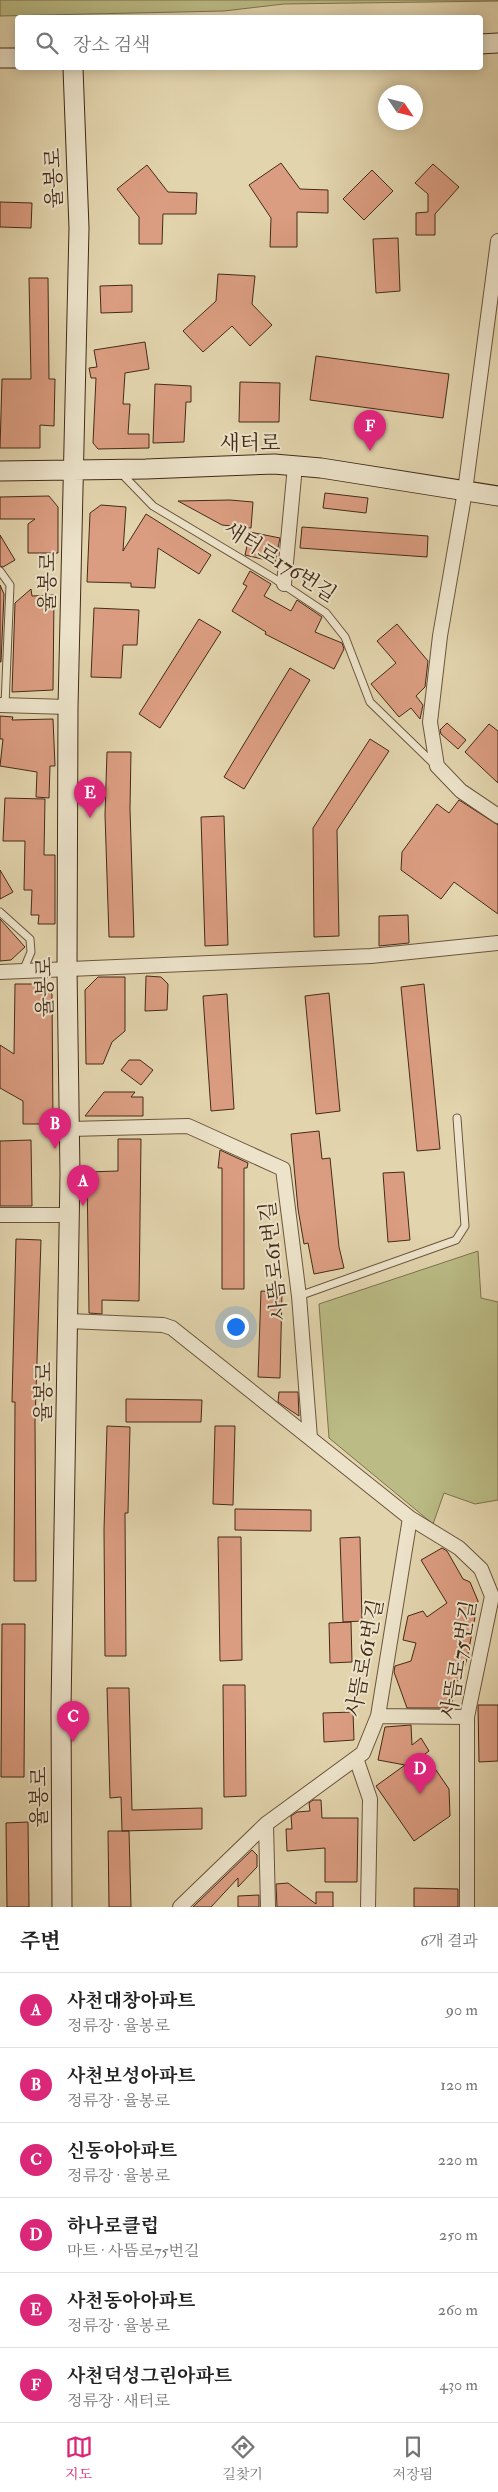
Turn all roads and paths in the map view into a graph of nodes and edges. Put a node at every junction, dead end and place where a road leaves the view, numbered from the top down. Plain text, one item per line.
1 (498, 43) edge
2 (483, 44) edge
3 (0, 58) edge
4 (15, 58) edge
5 (73, 70) edge
6 (498, 241) edge
7 (0, 465) edge
8 (296, 466) junction
9 (49, 469) junction
10 (73, 469) junction
11 (117, 469) junction
12 (0, 471) edge
13 (466, 491) junction
14 (498, 496) edge
15 (0, 571) edge
16 (284, 584) junction
17 (3, 705) edge
18 (68, 707) junction
19 (437, 766) junction
20 (498, 816) edge
21 (0, 912) edge
22 (498, 943) edge
23 (67, 969) junction
24 (23, 971) junction
25 (0, 972) edge
26 (457, 1118) dead end
27 (70, 1128) junction
28 (0, 1215) edge
29 (70, 1215) junction
30 (299, 1296) junction
31 (68, 1321) junction
32 (310, 1438) junction
33 (410, 1518) junction
34 (378, 1716) junction
35 (467, 1717) junction
36 (356, 1758) junction
37 (266, 1824) junction
38 (62, 1907) edge
39 (180, 1907) edge
40 (268, 1907) edge
41 (368, 1907) edge
42 (467, 1907) edge

1 - 2 street
3 - 4 street
5 - 10 street, 율봉로
6 - 13 street
7 - 9 street
8 - 11 street, 새터로
8 - 13 street, 새터로
8 - 16 street
9 - 10 street, 새터로
9 - 12 street, 새터로
10 - 11 street, 새터로
10 - 18 street, 율봉로
11 - 16 lane, 새터로176번길
13 - 14 street, 새터로
13 - 19 street
15 - 17 lane
16 - 19 lane, 새터로176번길
17 - 18 street
18 - 23 street, 율봉로
19 - 20 street, 새터로176번길
21 - 24 lane
22 - 23 street
23 - 24 street
23 - 27 street, 율봉로
24 - 25 street
26 - 30 lane
27 - 29 street, 율봉로
27 - 30 street, 사뜸로61번길
28 - 29 street
29 - 31 street, 율봉로
30 - 32 street, 사뜸로61번길
31 - 32 street
31 - 38 street, 율봉로
32 - 33 street
33 - 34 street, 사뜸로61번길
33 - 35 street, 사뜸로75번길
34 - 35 street
34 - 36 street, 사뜸로61번길
35 - 42 street, 사뜸로75번길
36 - 37 street, 사뜸로61번길
36 - 41 street
37 - 39 street, 사뜸로61번길
37 - 40 street

